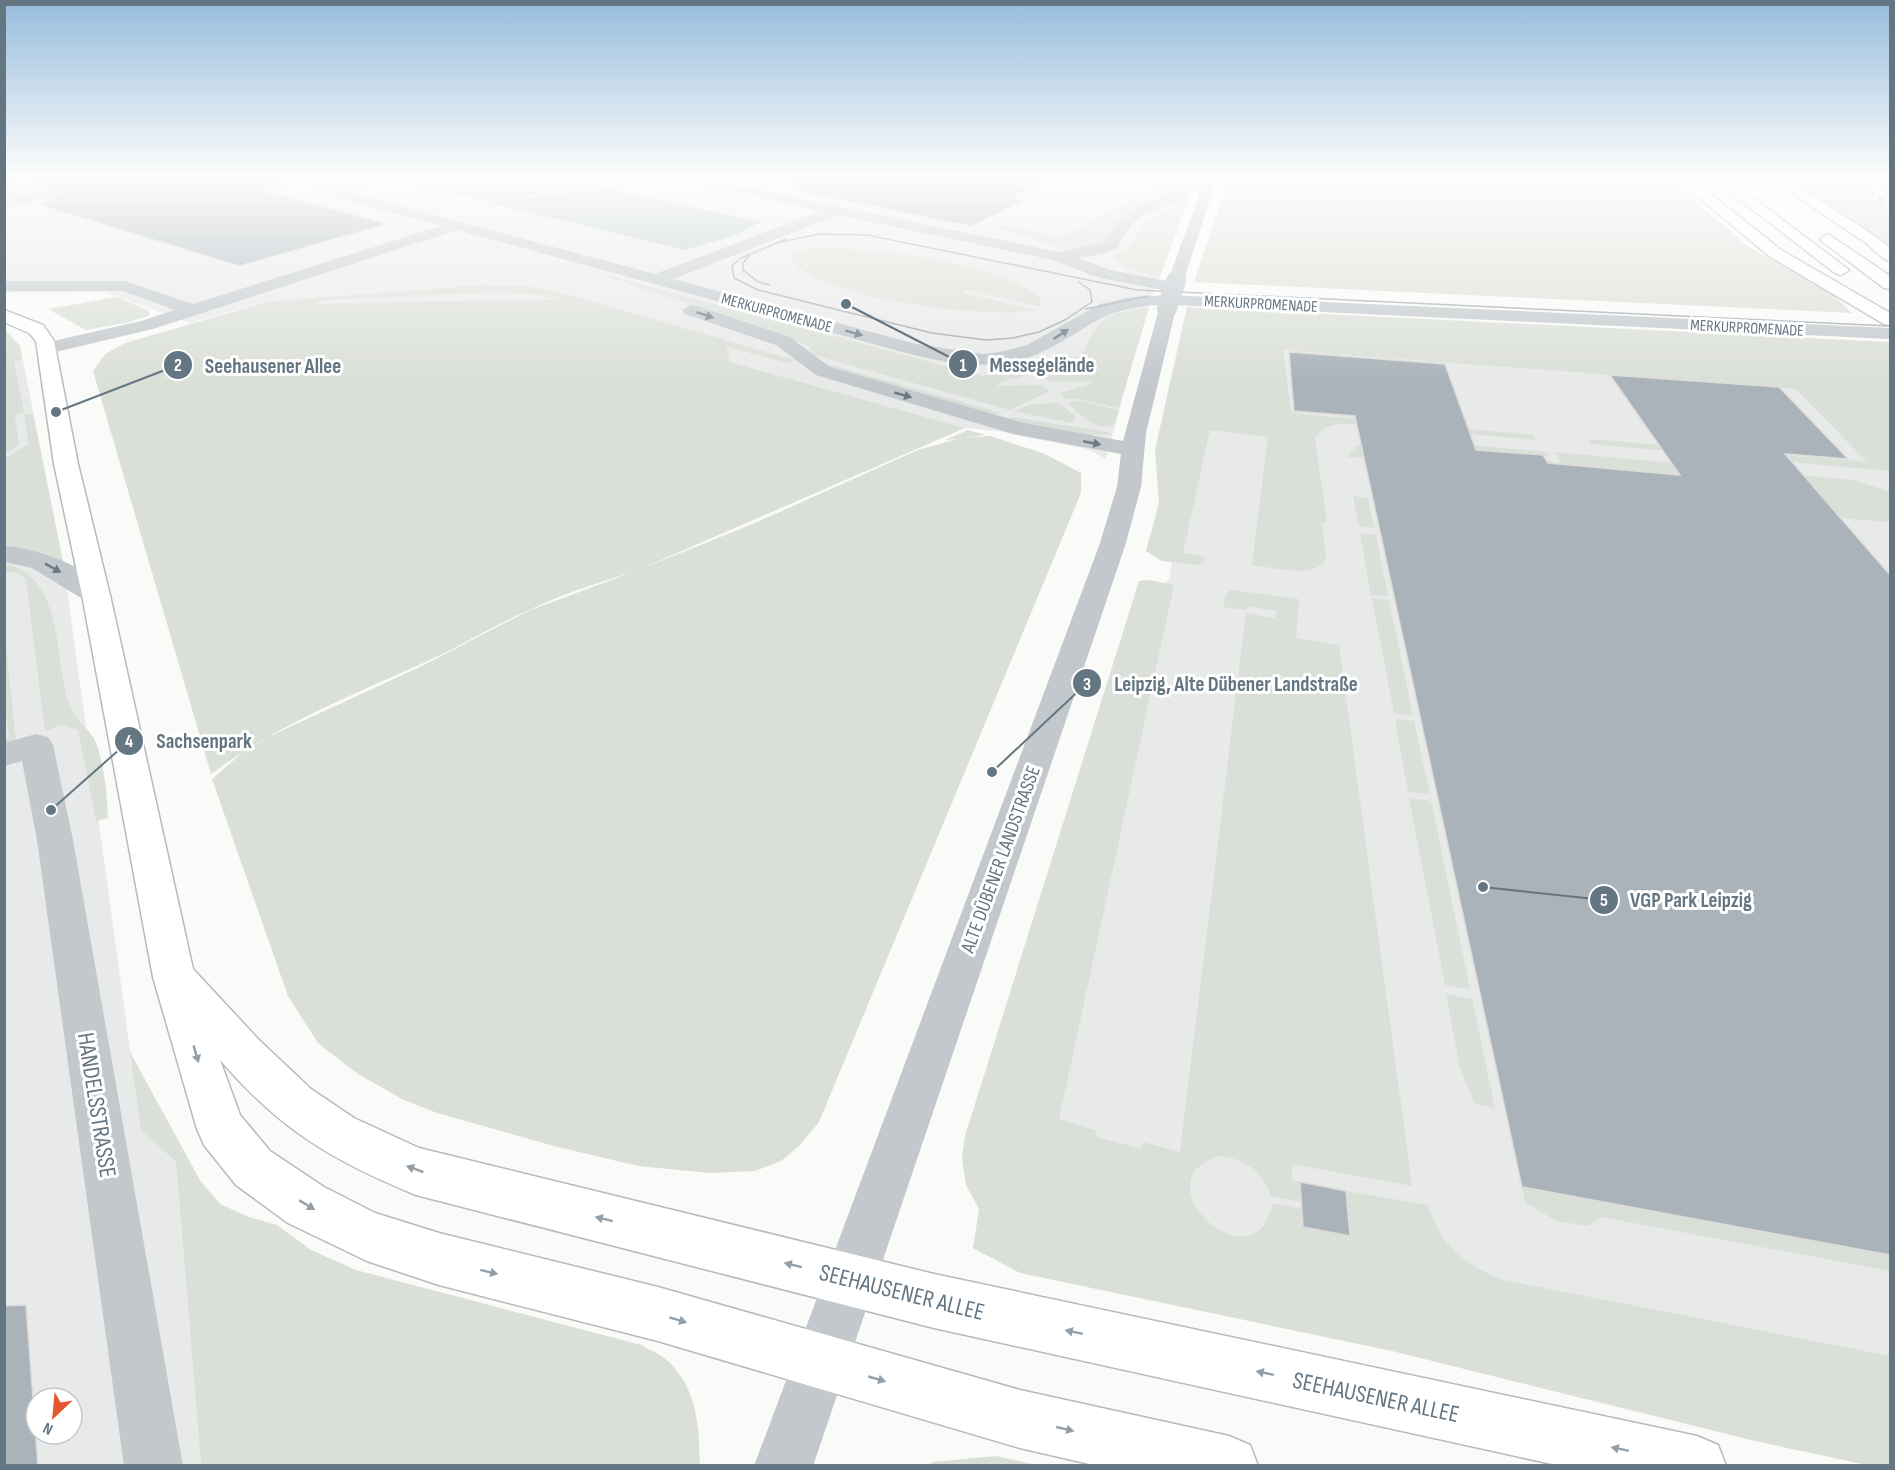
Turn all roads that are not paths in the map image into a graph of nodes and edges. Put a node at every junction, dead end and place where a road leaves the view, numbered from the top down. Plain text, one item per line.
1 (396, 245) edge
2 (490, 245) edge
3 (514, 245) edge
4 (747, 245) edge
5 (1002, 245) edge
6 (1111, 245) edge
7 (1188, 245) edge
8 (1765, 245) edge
9 (1803, 245) edge
10 (1836, 245) edge
11 (1876, 245) edge
12 (1057, 256) junction
13 (1890, 256) edge
14 (571, 263) junction
15 (655, 280) junction
16 (1890, 284) edge
17 (4, 286) edge
18 (1860, 289) junction
19 (1458, 296) dead end
20 (1698, 308) dead end
21 (1890, 309) edge
22 (193, 310) junction
23 (4, 315) edge
24 (1890, 320) edge
25 (146, 325) junction
26 (1890, 334) edge
27 (47, 348) junction
28 (50, 375) junction
29 (1132, 449) junction
30 (4, 554) edge
31 (96, 595) junction
32 (20, 750) edge
33 (174, 977) junction
34 (850, 1279) junction
35 (821, 1363) junction
36 (154, 1466) edge
37 (783, 1466) edge
38 (1229, 1466) edge
39 (1697, 1466) edge

1 - 22 street
2 - 14 street, MERKURPROMENADE
3 - 14 street, MERKURPROMENADE
4 - 15 street
5 - 12 street, MERKURPROMENADE
6 - 12 street, MERKURPROMENADE
7 - 29 street, ALTE DÜBENER LANDSTRASSE, bridge
8 - 18 main road
9 - 18 main road
10 - 16 main road
11 - 13 main road
12 - 24 street, MERKURPROMENADE
14 - 15 street, MERKURPROMENADE
14 -> 29 street, MERKURPROMENADE
15 -> 26 street, MERKURPROMENADE
17 - 22 street
18 - 21 main road
18 - 24 main road
19 - 20 street, MERKURPROMENADE
22 - 25 street
23 - 27 main road
25 - 27 street
25 - 28 street
27 - 28 main road
28 - 31 main road
29 - 34 street, ALTE DÜBENER LANDSTRASSE
30 -> 31 street
31 - 33 main road
32 - 36 street, HANDELSSTRASSE
34 -> 33 main road, SEEHAUSENER ALLEE
33 -> 35 main road
34 - 35 street, ALTE DÜBENER LANDSTRASSE
39 -> 34 main road, SEEHAUSENER ALLEE
35 - 37 street, ALTE DÜBENER LANDSTRASSE
35 -> 38 main road

